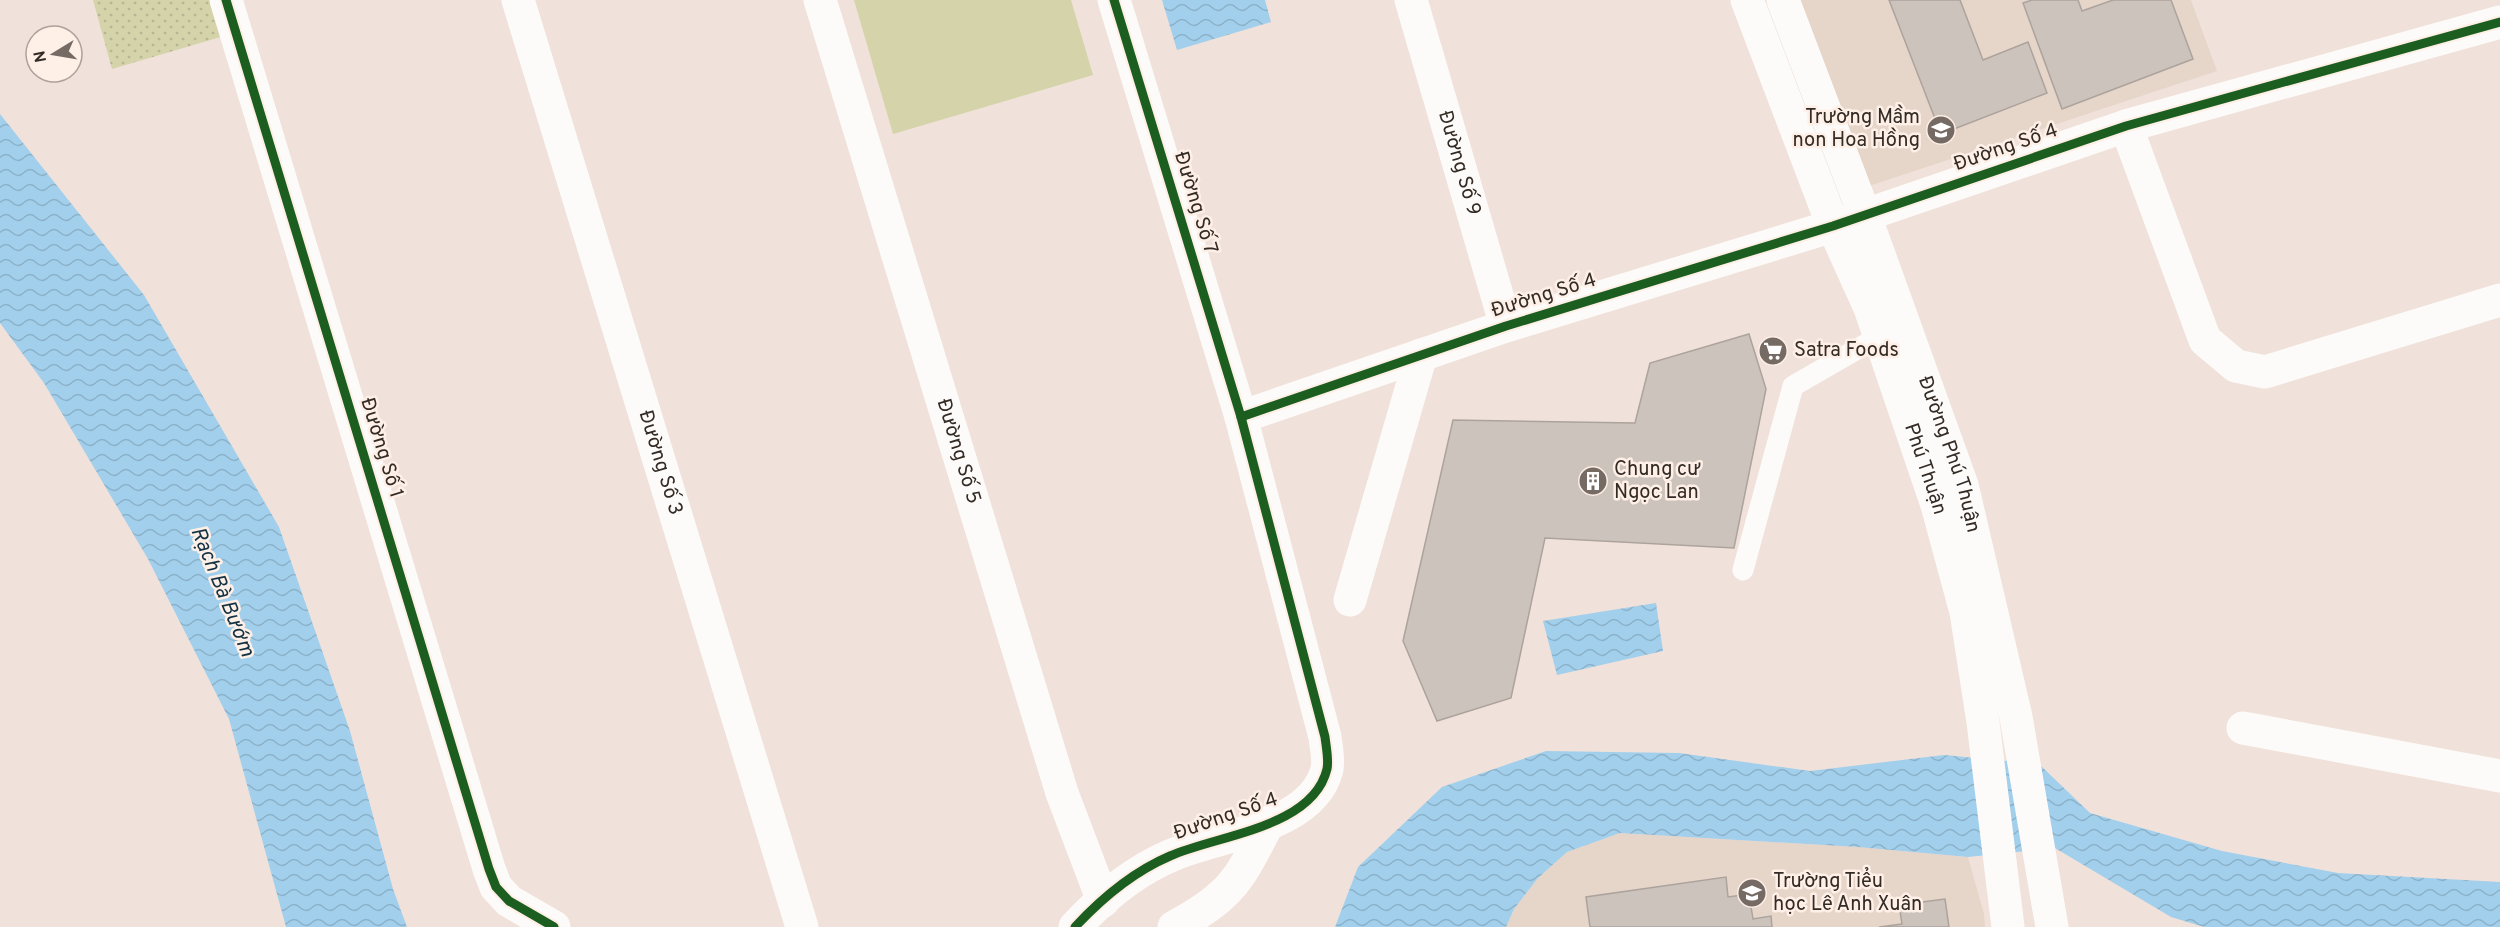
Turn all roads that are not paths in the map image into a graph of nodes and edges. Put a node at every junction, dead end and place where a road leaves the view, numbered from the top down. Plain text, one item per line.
1 (226, 0) edge
2 (518, 0) edge
3 (820, 0) edge
4 (1114, 0) edge
5 (1411, 0) edge
6 (1747, 0) edge
7 (1783, 0) edge
8 (2500, 22) edge
9 (2126, 126) junction
10 (1865, 216) junction
11 (1833, 226) junction
12 (2500, 300) edge
13 (1506, 326) junction
14 (1880, 336) junction
15 (1421, 355) junction
16 (1241, 417) junction
17 (1743, 570) dead end
18 (1350, 600) dead end
19 (2242, 728) dead end
20 (2500, 776) edge
21 (1269, 822) junction
22 (1103, 901) junction
23 (2049, 913) edge
24 (2006, 916) edge
25 (554, 927) edge
26 (802, 927) edge
27 (1075, 927) edge
28 (1174, 927) edge

1 - 25 street, Đường Số 1
2 - 26 street, Đường Số 3
3 - 22 street, Đường Số 5
4 - 16 street, Đường Số 7
5 - 13 street, Đường Số 9
6 - 11 street
7 - 10 street, Đường Phú Thuận
8 - 9 street, Đường Số 4
9 - 10 street, Đường Số 4
9 - 12 street
10 - 11 street, Đường Số 4
10 - 23 street, Đường Phú Thuận
11 - 13 street, Đường Số 4
11 - 14 street, Phú Thuận
13 - 15 street, Đường Số 4
14 - 17 lane
14 - 24 street, Phú Thuận
15 - 16 street, Đường Số 4
15 - 18 street
16 - 21 street, Đường Số 4
19 - 20 street
21 - 22 street, Đường Số 4
21 - 28 street, Đường Số 4
22 - 27 street, Đường Số 4

